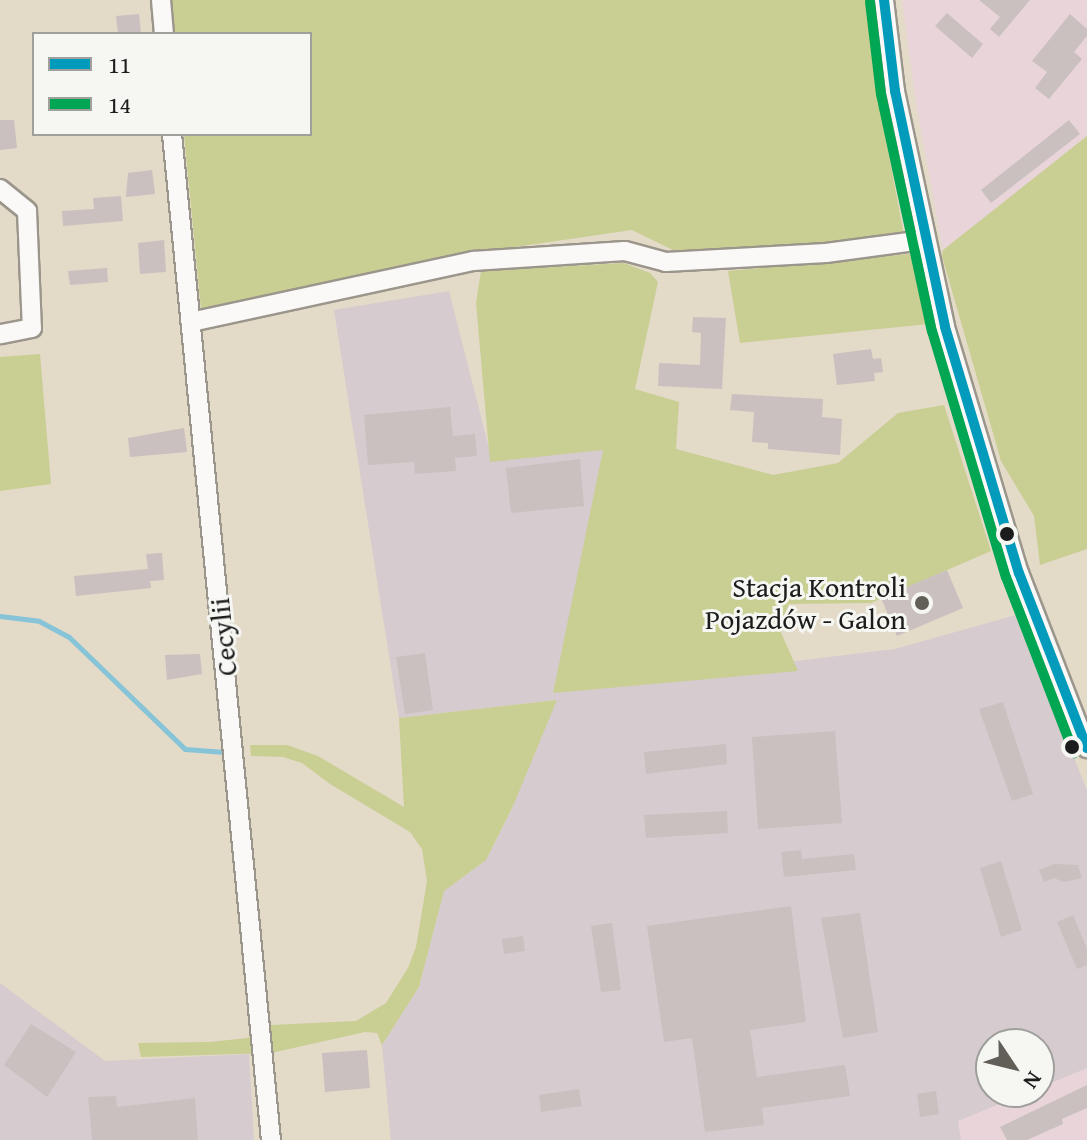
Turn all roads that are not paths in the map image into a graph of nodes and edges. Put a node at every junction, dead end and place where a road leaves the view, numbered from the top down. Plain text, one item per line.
1 (161, 0) edge
2 (884, 0) edge
3 (164, 32) edge
4 (172, 136) edge
5 (0, 189) edge
6 (924, 240) junction
7 (191, 322) junction
8 (0, 334) edge
9 (1087, 748) edge
10 (271, 1140) edge

1 - 3 street
2 - 6 street
4 - 7 street, Cecylii
5 - 8 street
6 - 7 street
6 - 9 street
7 - 10 street, Cecylii

